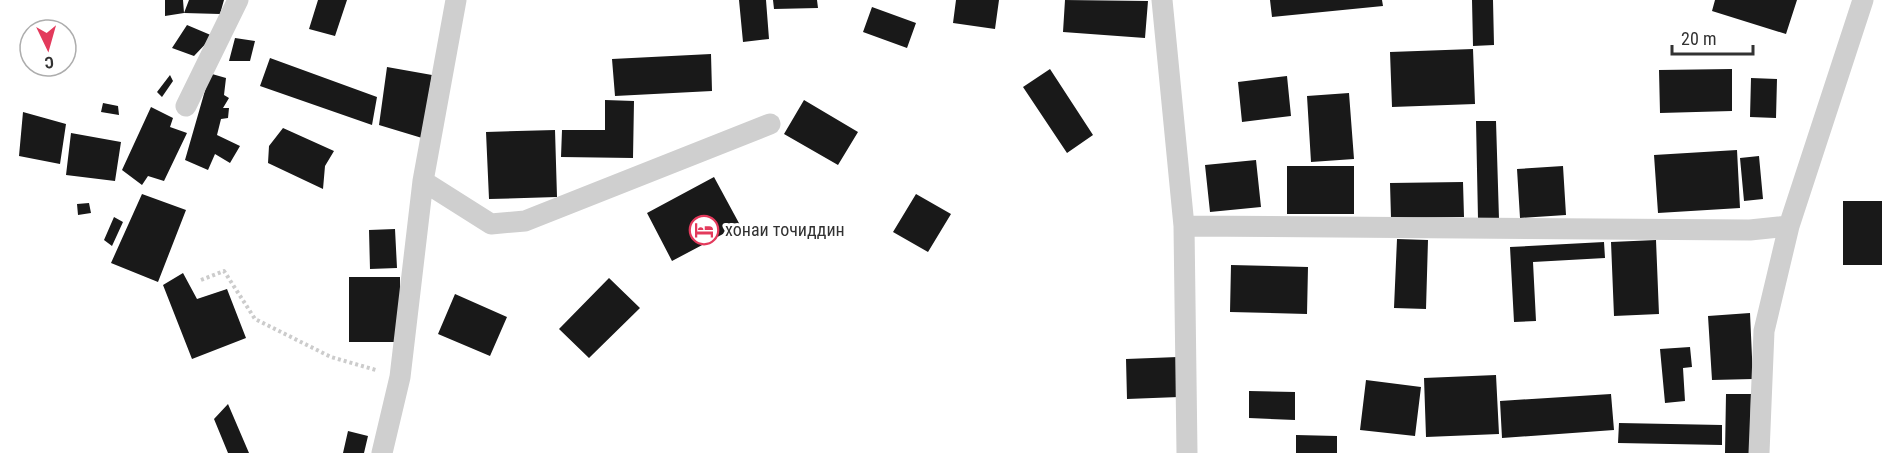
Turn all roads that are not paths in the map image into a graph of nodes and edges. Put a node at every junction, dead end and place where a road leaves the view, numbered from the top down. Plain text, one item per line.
1 (238, 0) edge
2 (456, 0) edge
3 (1162, 0) edge
4 (1863, 0) edge
5 (186, 106) dead end
6 (770, 124) dead end
7 (423, 181) junction
8 (1184, 226) junction
9 (1789, 226) junction
10 (382, 453) edge
11 (1187, 453) edge
12 (1759, 453) edge

1 - 5 street
2 - 7 street
3 - 8 street
4 - 9 street
6 - 7 street
7 - 10 street
8 - 9 street
8 - 11 street
9 - 12 street

